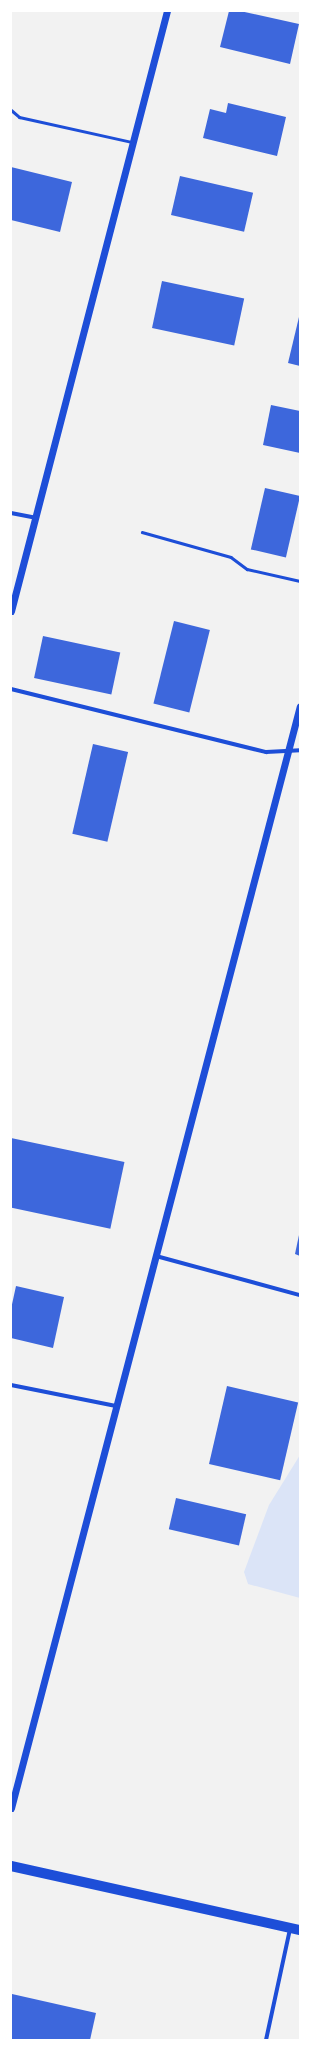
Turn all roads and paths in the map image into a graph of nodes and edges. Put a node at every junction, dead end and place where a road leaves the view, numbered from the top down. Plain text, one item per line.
1 (167, 11) edge
2 (11, 110) edge
3 (134, 142) junction
4 (11, 512) edge
5 (37, 518) junction
6 (142, 532) dead end
7 (300, 581) edge
8 (11, 611) edge
9 (11, 689) edge
10 (300, 706) edge
11 (300, 750) edge
12 (288, 751) junction
13 (156, 1256) junction
14 (300, 1295) edge
15 (11, 1385) edge
16 (116, 1406) junction
17 (11, 1808) edge
18 (11, 1866) edge
19 (295, 1929) edge
20 (266, 2040) edge

1 - 3 street
2 - 3 lane
3 - 5 street
4 - 5 street
5 - 8 street
6 - 7 path
9 - 12 street
10 - 12 street
11 - 12 street
12 - 13 street
13 - 14 street
13 - 16 street
15 - 16 street
16 - 17 street
18 - 19 main road
19 - 20 street

